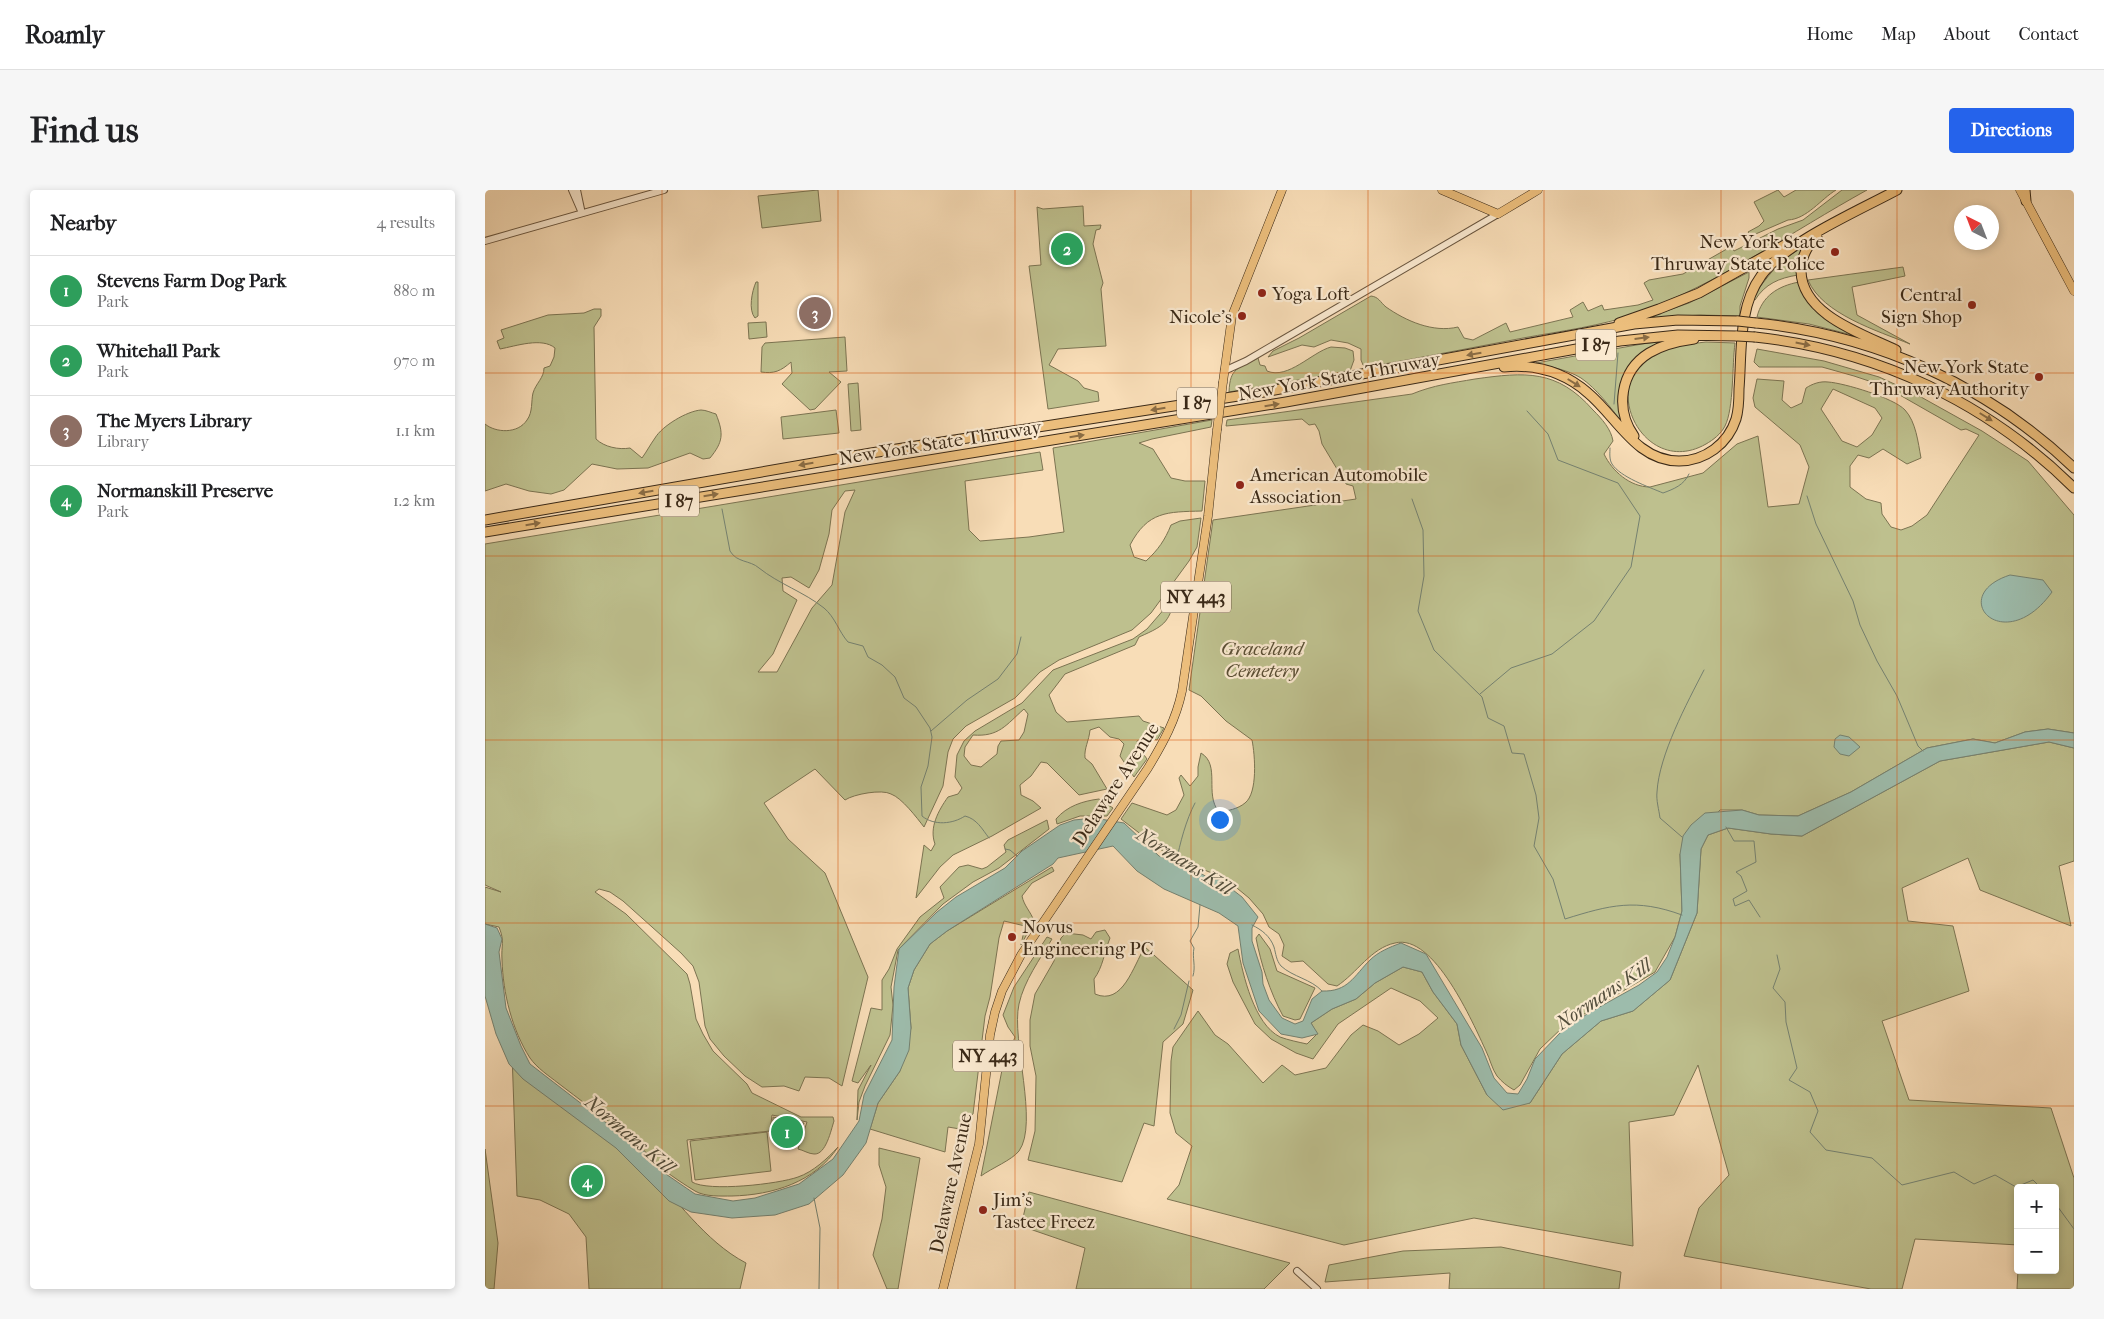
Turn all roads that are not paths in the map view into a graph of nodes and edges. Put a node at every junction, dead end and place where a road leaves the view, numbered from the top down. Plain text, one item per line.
1 (572, 190) edge
2 (577, 190) edge
3 (664, 190) edge
4 (1282, 190) edge
5 (1442, 190) edge
6 (1538, 190) edge
7 (1885, 190) edge
8 (1897, 190) edge
9 (2023, 194) edge
10 (582, 213) junction
11 (1498, 214) junction
12 (1839, 221) junction
13 (485, 241) edge
14 (1790, 242) junction
15 (2074, 291) edge
16 (1737, 336) junction
17 (1522, 346) junction
18 (1224, 371) junction
19 (1456, 371) junction
20 (1942, 375) junction
21 (2074, 468) edge
22 (2074, 488) edge
23 (485, 520) edge
24 (485, 532) edge
25 (1297, 1271) dead end
26 (943, 1289) edge
27 (1317, 1289) edge

1 - 10 street
2 - 10 street
3 - 10 street
4 - 18 main road, Delaware Avenue / NY 443
5 - 11 main road
6 - 11 main road
7 - 14 highway
8 - 12 highway
9 - 15 main road
10 - 13 street
11 - 18 street
19 -> 12 highway
12 - 20 highway
14 - 16 highway
14 - 17 highway
19 -> 16 highway, New York State Thruway / I 87
16 -> 22 highway, New York State Thruway / I 87, bridge
17 - 20 highway, New York State Thruway / I 87, bridge
17 -> 23 highway, New York State Thruway / I 87
18 - 26 main road, Delaware Avenue / NY 443, bridge
24 -> 19 highway, New York State Thruway / I 87
20 - 21 highway, New York State Thruway / I 87
25 - 27 street

